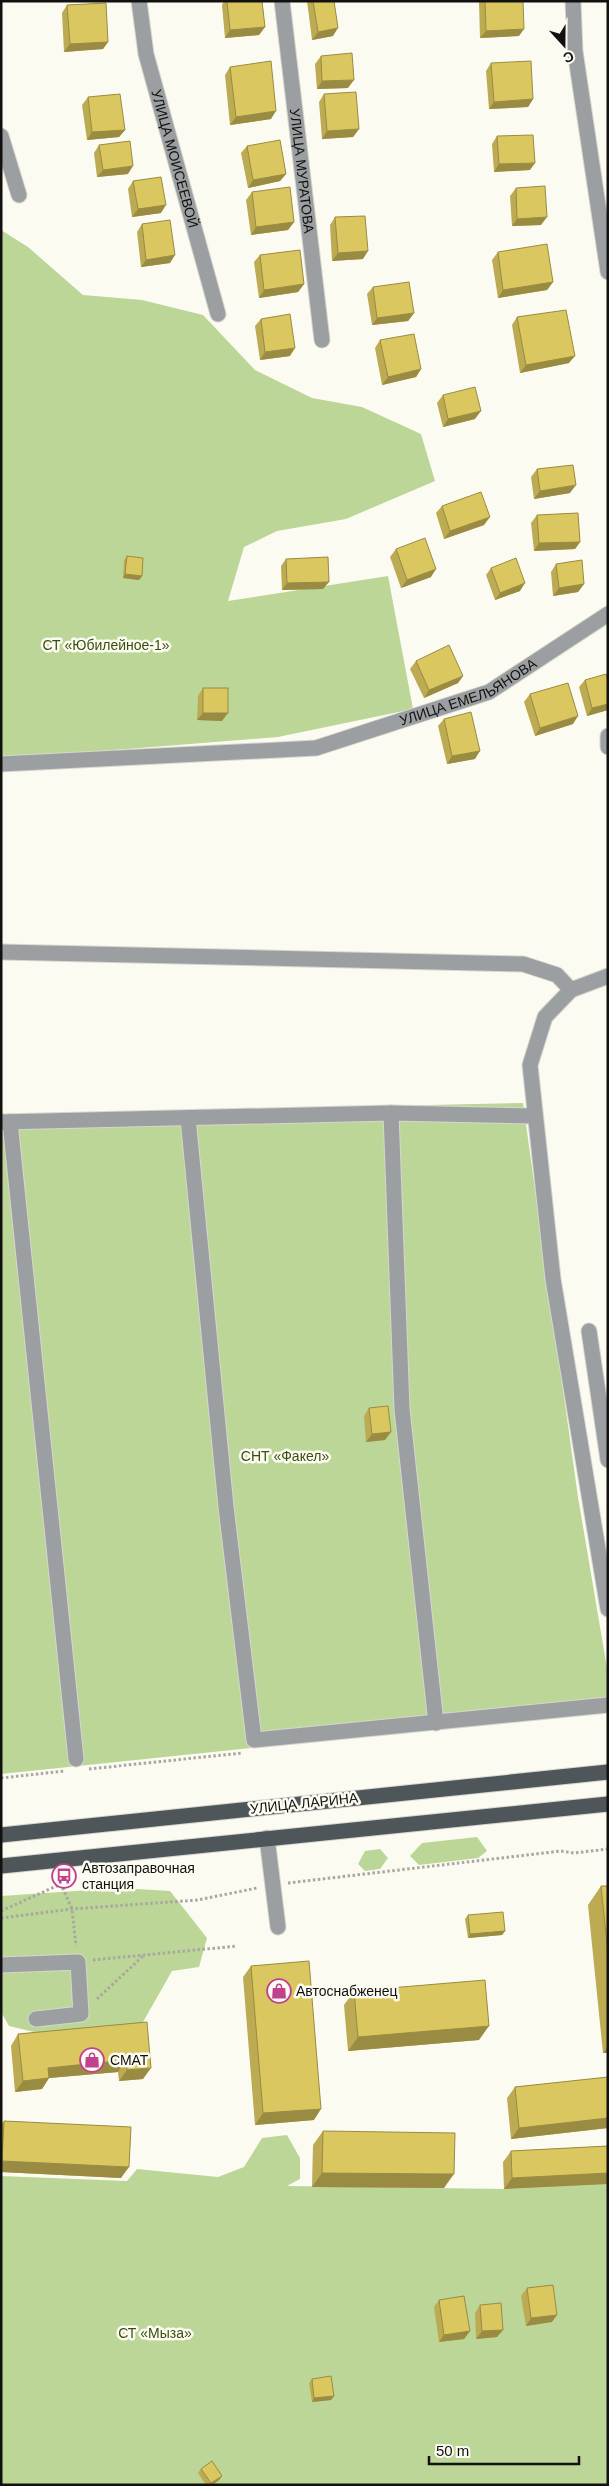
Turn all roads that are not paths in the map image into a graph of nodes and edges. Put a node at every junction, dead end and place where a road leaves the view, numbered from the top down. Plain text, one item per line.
1 (139, 1) edge
2 (282, 1) edge
3 (573, 1) edge
4 (1, 136) edge
5 (19, 195) dead end
6 (608, 272) edge
7 (218, 314) dead end
8 (322, 340) dead end
9 (608, 614) edge
10 (608, 736) edge
11 (608, 747) edge
12 (1, 764) edge
13 (1, 952) edge
14 (608, 976) edge
15 (571, 990) junction
16 (391, 1114) junction
17 (534, 1116) junction
18 (188, 1118) junction
19 (6, 1122) edge
20 (590, 1331) dead end
21 (608, 1460) edge
22 (608, 1609) edge
23 (608, 1705) edge
24 (436, 1723) junction
25 (76, 1759) dead end
26 (608, 1772) edge
27 (608, 1804) edge
28 (1, 1835) edge
29 (266, 1838) junction
30 (1, 1866) edge
31 (278, 1927) dead end
32 (1, 1965) edge
33 (36, 2019) dead end

1 - 7 street, УЛИЦА МОИСЕЕВОЙ
2 - 8 street, УЛИЦА МУРАТОВА
3 - 6 street
4 - 5 street
9 - 12 street, УЛИЦА ЕМЕЛЬЯНОВА
10 - 11 street
13 - 15 street
14 - 15 street
15 - 17 street
16 - 17 street
16 - 18 street
16 - 24 street
17 - 22 street
18 - 19 street
18 - 24 street
19 - 25 street
20 - 21 street
23 - 24 street
26 - 28 main road, УЛИЦА ЛАРИНА
27 - 29 main road
29 - 30 main road
29 - 31 street
32 - 33 street

